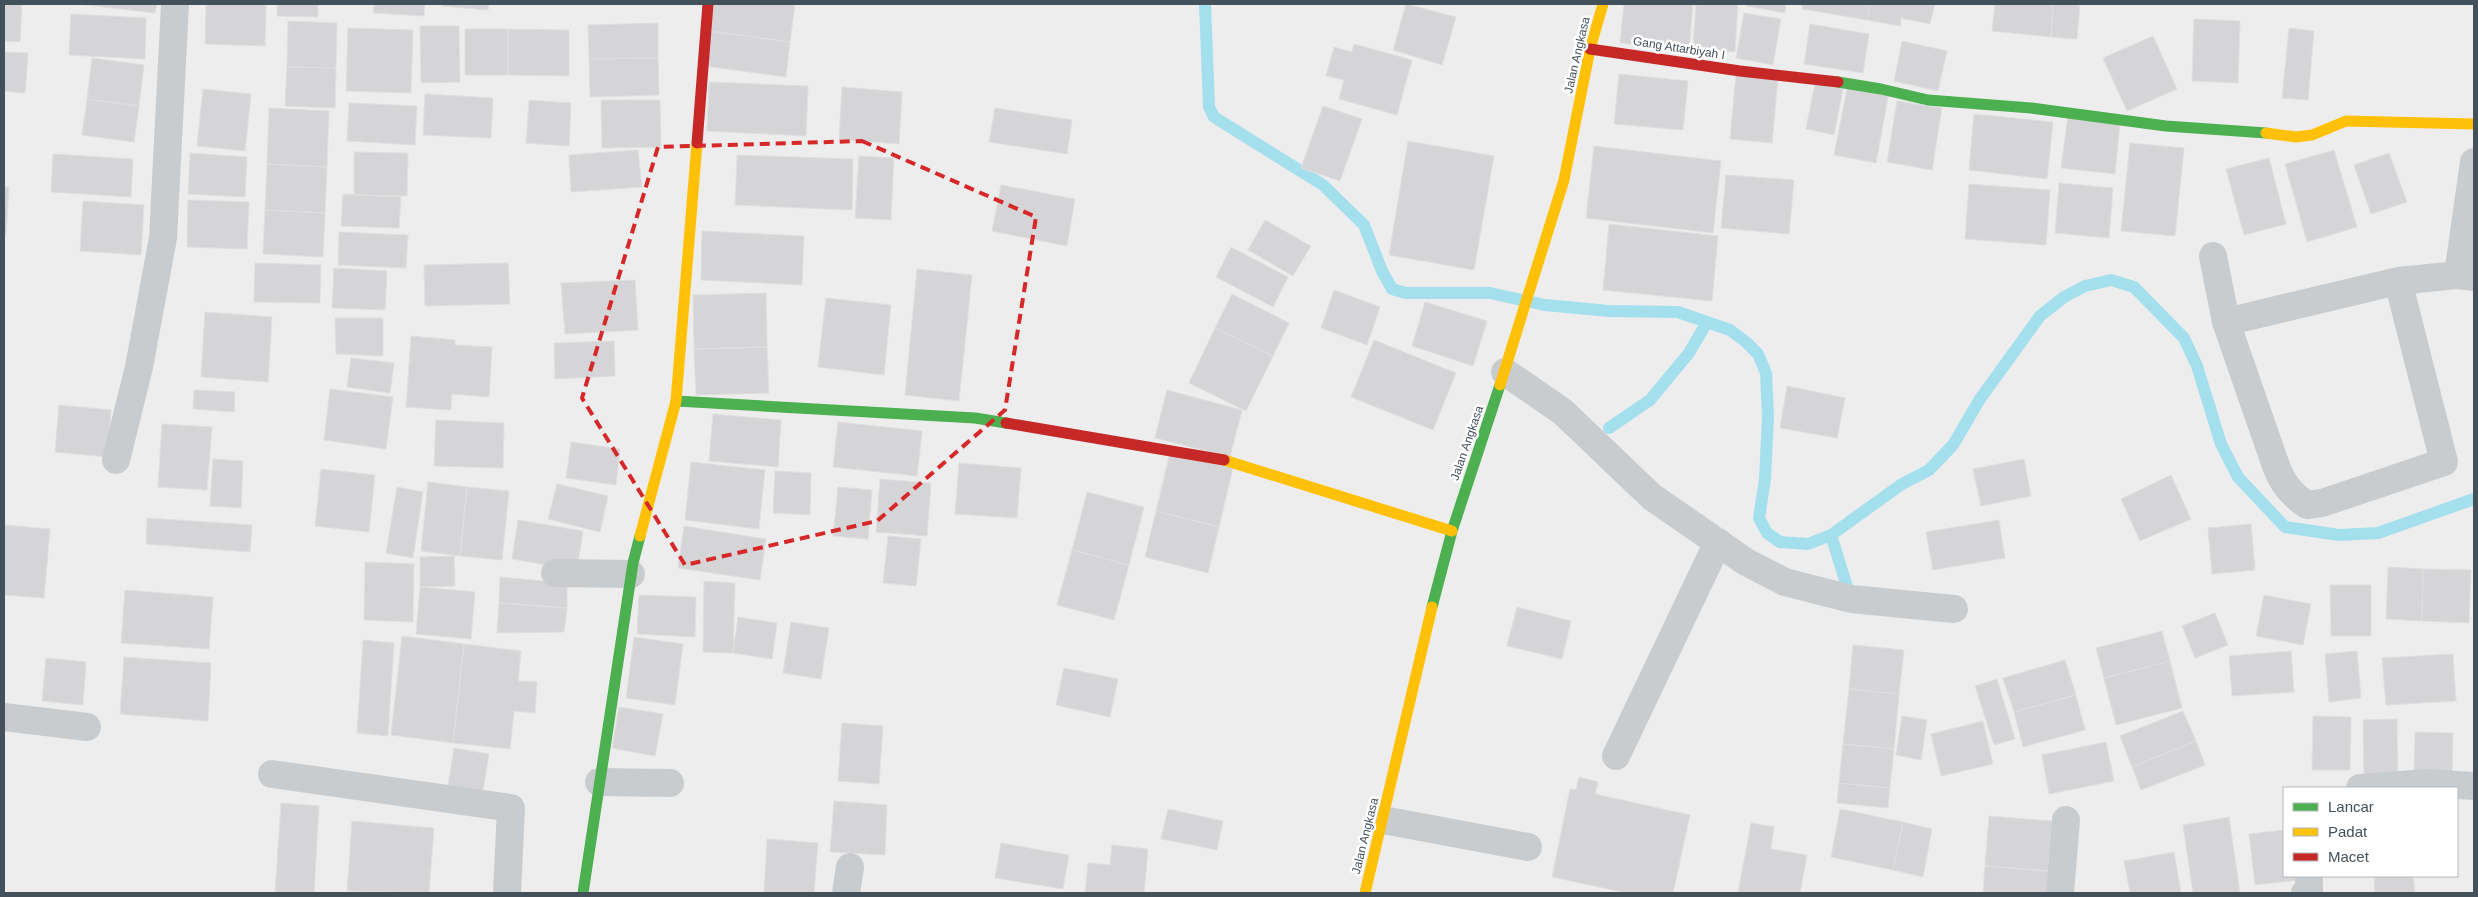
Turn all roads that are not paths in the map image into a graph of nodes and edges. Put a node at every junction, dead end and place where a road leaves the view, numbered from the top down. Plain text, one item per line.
1 (176, 4) edge
2 (708, 4) edge
3 (1603, 4) edge
4 (1590, 49) junction
5 (2474, 124) edge
6 (2474, 162) edge
7 (2213, 256) dead end
8 (2466, 276) edge
9 (2398, 282) junction
10 (2226, 322) junction
11 (1505, 372) junction
12 (676, 401) junction
13 (116, 460) dead end
14 (1452, 531) junction
15 (1718, 542) junction
16 (554, 574) dead end
17 (631, 574) junction
18 (1954, 609) dead end
19 (4, 716) edge
20 (87, 726) dead end
21 (1616, 756) dead end
22 (272, 774) dead end
23 (599, 782) junction
24 (670, 783) dead end
25 (2474, 786) edge
26 (2373, 787) edge
27 (1383, 820) junction
28 (2066, 820) dead end
29 (1528, 847) dead end
30 (2309, 877) edge
31 (507, 893) edge
32 (583, 893) edge
33 (1365, 893) edge
34 (2060, 893) edge
35 (2305, 893) edge

1 - 13 street
2 - 12 street
3 - 4 street, Jalan Angkasa
4 - 5 street, Gang Attarbiyah I
4 - 11 street, Jalan Angkasa
6 - 8 street
7 - 10 street
8 - 9 street
9 - 10 street
9 - 10 street
11 - 14 street, Jalan Angkasa
11 - 15 street
12 - 14 street
12 - 17 street
14 - 27 street, Jalan Angkasa
15 - 18 street
15 - 21 street
16 - 17 street
17 - 23 street
19 - 20 street
22 - 31 street
23 - 24 street
23 - 32 street
25 - 26 street
27 - 29 street
27 - 33 street, Jalan Angkasa
28 - 34 street
30 - 35 street

